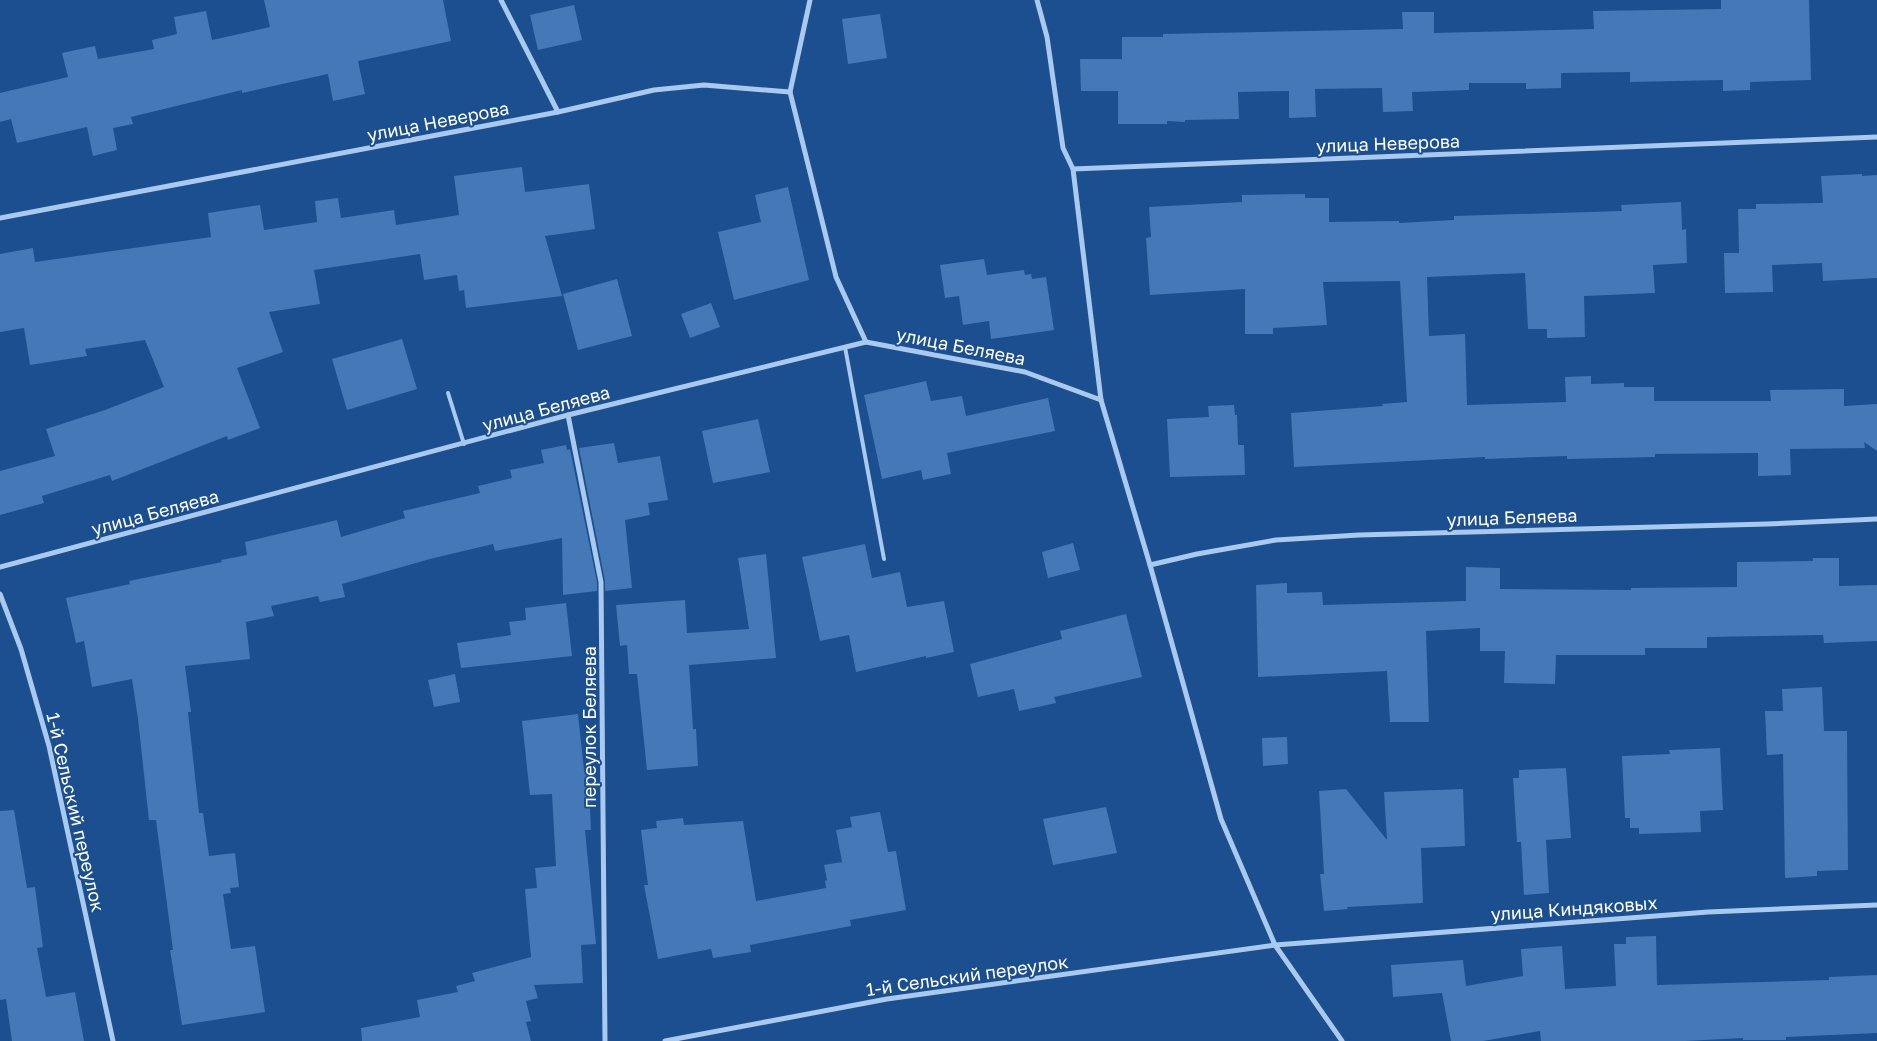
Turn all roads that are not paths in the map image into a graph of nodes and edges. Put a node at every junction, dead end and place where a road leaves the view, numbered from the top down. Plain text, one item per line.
1 (500, 0) edge
2 (810, 0) edge
3 (1037, 0) edge
4 (790, 92) junction
5 (558, 112) junction
6 (1877, 137) edge
7 (1073, 169) junction
8 (0, 218) edge
9 (866, 342) junction
10 (844, 347) junction
11 (448, 393) dead end
12 (1101, 400) junction
13 (568, 416) junction
14 (464, 444) junction
15 (1877, 519) edge
16 (884, 559) dead end
17 (1150, 565) junction
18 (0, 567) edge
19 (0, 594) edge
20 (1877, 905) edge
21 (1274, 945) junction
22 (113, 1041) edge
23 (605, 1041) edge
24 (665, 1041) edge
25 (1342, 1041) edge

1 - 5 street
2 - 4 street
3 - 7 street
4 - 5 street, улица Неверова
4 - 9 street
5 - 8 street, улица Неверова
6 - 7 street, улица Неверова
7 - 12 street
9 - 10 street, улица Беляева
9 - 12 street, улица Беляева
10 - 13 street, улица Беляева
10 - 16 lane
11 - 14 lane
12 - 17 street
13 - 14 street, улица Беляева
13 - 23 street, переулок Беляева
14 - 18 street, улица Беляева
15 - 17 street, улица Беляева
17 - 21 street
19 - 22 street, 1-й Сельский переулок
20 - 21 street, улица Киндяковых
21 - 24 street, 1-й Сельский переулок
21 - 25 street

